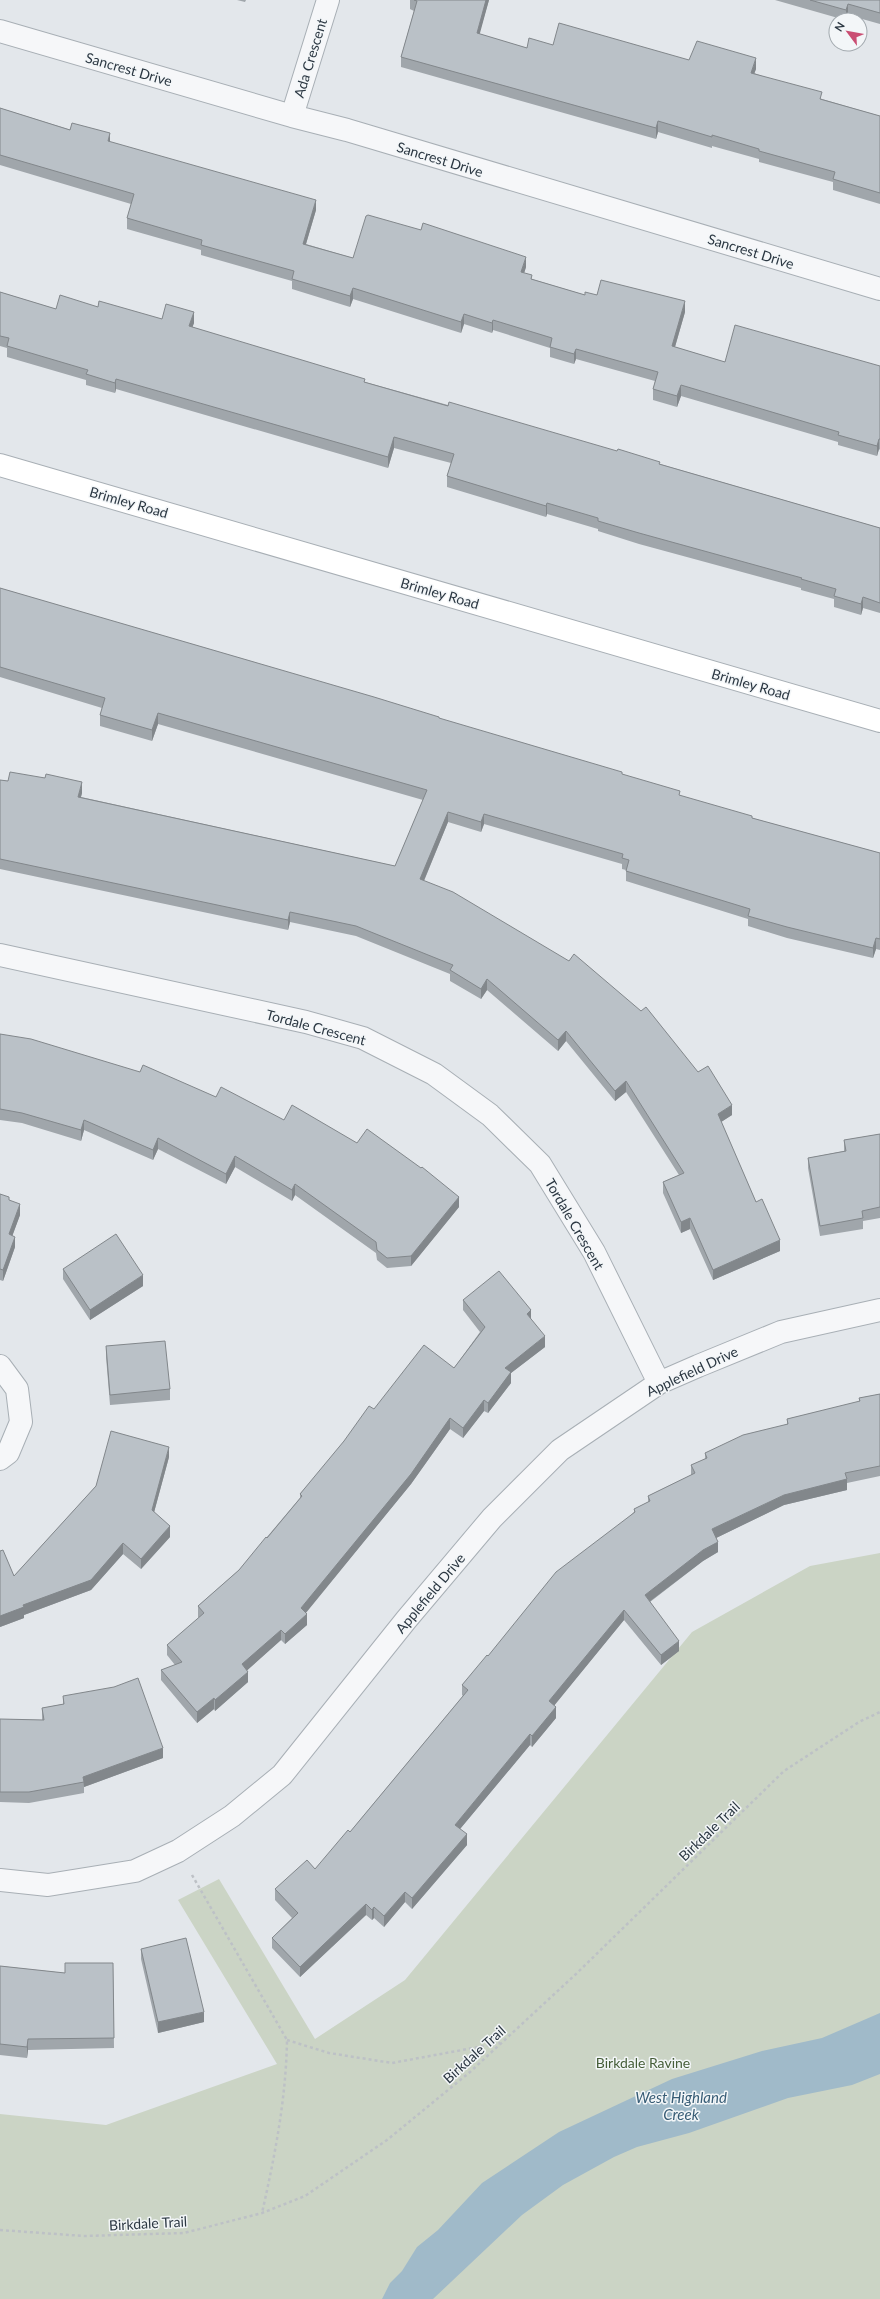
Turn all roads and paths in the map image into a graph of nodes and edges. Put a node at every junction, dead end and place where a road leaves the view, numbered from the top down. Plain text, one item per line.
1 (328, 0) edge
2 (0, 31) edge
3 (292, 116) junction
4 (880, 290) edge
5 (0, 465) edge
6 (880, 721) edge
7 (0, 956) edge
8 (880, 1310) edge
9 (0, 1366) edge
10 (659, 1384) junction
11 (0, 1459) edge
12 (880, 1712) edge
13 (178, 1851) junction
14 (0, 1880) edge
15 (287, 2040) junction
16 (501, 2042) junction
17 (262, 2213) junction
18 (0, 2230) edge

1 - 3 street, Ada Crescent
2 - 3 street, Sancrest Drive
3 - 4 street, Sancrest Drive
5 - 6 main road, Brimley Road
7 - 10 street, Tordale Crescent
8 - 10 street, Applefield Drive
9 - 11 street
10 - 13 street, Applefield Drive
12 - 16 path, Birkdale Trail
13 - 14 street, Applefield Drive
13 - 15 path
15 - 16 path
15 - 17 path
16 - 17 path, Birkdale Trail
17 - 18 path, Birkdale Trail

